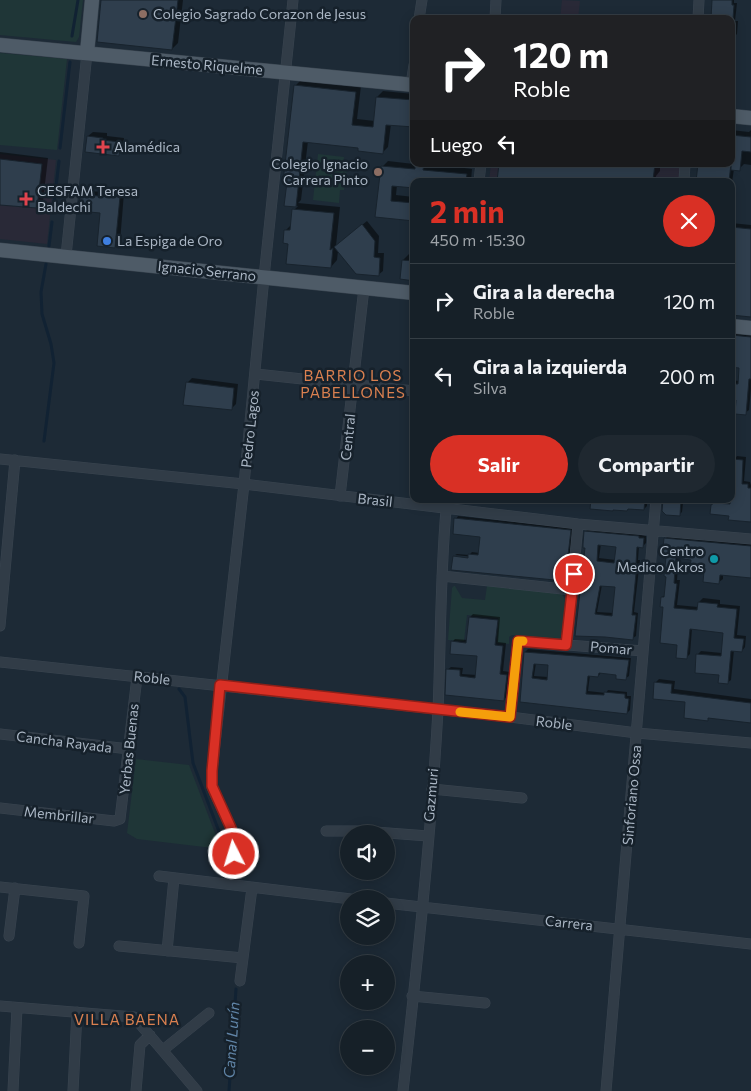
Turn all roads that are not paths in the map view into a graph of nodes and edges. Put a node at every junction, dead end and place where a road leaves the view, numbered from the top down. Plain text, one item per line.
1 (92, 0) edge
2 (293, 0) edge
3 (422, 0) edge
4 (496, 0) edge
5 (700, 0) edge
6 (420, 15) edge
7 (495, 15) edge
8 (698, 15) edge
9 (0, 45) edge
10 (86, 53) junction
11 (286, 72) junction
12 (410, 84) edge
13 (735, 116) edge
14 (751, 118) edge
15 (0, 250) edge
16 (66, 256) junction
17 (264, 277) junction
18 (364, 288) junction
19 (410, 293) edge
20 (735, 326) edge
21 (751, 328) edge
22 (256, 374) junction
23 (353, 384) junction
24 (410, 391) edge
25 (0, 459) edge
26 (15, 460) junction
27 (244, 484) junction
28 (340, 496) junction
29 (410, 501) edge
30 (447, 503) edge
31 (656, 503) edge
32 (578, 524) junction
33 (654, 530) junction
34 (751, 539) edge
35 (442, 576) junction
36 (572, 590) junction
37 (0, 626) edge
38 (566, 645) junction
39 (643, 651) junction
40 (0, 662) edge
41 (137, 677) junction
42 (220, 685) junction
43 (438, 710) junction
44 (510, 717) junction
45 (636, 733) junction
46 (0, 734) edge
47 (751, 743) edge
48 (129, 749) junction
49 (432, 789) junction
50 (522, 798) dead end
51 (0, 808) edge
52 (118, 820) joint
53 (326, 831) dead end
54 (428, 836) junction
55 (234, 854) dead end
56 (159, 876) dead end
57 (174, 878) junction
58 (0, 887) edge
59 (15, 888) junction
60 (252, 888) junction
61 (340, 898) edge
62 (395, 904) edge
63 (421, 907) junction
64 (621, 928) junction
65 (10, 936) dead end
66 (78, 943) dead end
67 (751, 944) edge
68 (119, 946) dead end
69 (167, 951) junction
70 (243, 958) junction
71 (240, 981) dead end
72 (412, 996) junction
73 (485, 1003) dead end
74 (0, 1006) edge
75 (17, 1008) junction
76 (77, 1012) junction
77 (210, 1013) dead end
78 (150, 1035) junction
79 (163, 1050) junction
80 (13, 1091) edge
81 (73, 1091) edge
82 (136, 1091) edge
83 (197, 1091) edge
84 (403, 1091) edge
85 (606, 1091) edge

1 - 10 main road
2 - 11 street, Pedro Lagos
3 - 6 street
4 - 7 street
5 - 8 street
9 - 10 main road, Ernesto Riquelme
10 - 11 main road, Ernesto Riquelme
10 - 16 street
11 - 12 main road, Ernesto Riquelme
11 - 17 street, Pedro Lagos
13 - 14 main road
15 - 16 main road, Ignacio Serrano
16 - 17 main road, Ignacio Serrano
17 - 18 main road, Ignacio Serrano
17 - 22 street, Pedro Lagos
18 - 19 main road, Ignacio Serrano
18 - 23 street, Central
20 - 21 main road
22 - 23 street
22 - 27 street, Pedro Lagos
23 - 24 street
23 - 28 street, Central
25 - 26 street, Brasil
26 - 27 street, Brasil
26 - 37 street
27 - 28 street, Brasil
27 - 42 street, Pedro Lagos
28 - 29 street, Brasil
30 - 32 street, Brasil
30 - 35 street, Gazmuri
31 - 33 street, Sinforiano Ossa
32 - 33 street, Brasil
32 - 36 street
33 - 34 street, Brasil
33 - 39 street, Sinforiano Ossa
35 - 36 street
35 - 43 street, Gazmuri
36 - 38 street
38 - 39 street, Pomar
38 - 44 street, Pomar
39 - 45 street, Sinforiano Ossa
40 - 41 street, Roble
41 - 42 street, Roble
41 - 48 street, Yerbas Buenas
42 - 43 street, Roble
42 - 55 street, Pedro Lagos
43 - 44 street, Roble
43 - 49 street, Gazmuri
44 - 45 street, Roble
45 - 47 street, Roble
45 - 64 street, Sinforiano Ossa
46 - 48 street, Cancha Rayada
48 - 52 street, Yerbas Buenas
49 - 50 street
49 - 54 street, Gazmuri
51 - 52 street, Membrillar
53 - 54 street
54 - 63 street, Gazmuri
56 - 57 street
57 - 60 street
57 - 69 street
58 - 59 street
59 - 65 street
59 - 66 street
60 - 61 street
60 - 70 street
62 - 63 street, Carrera
63 - 64 street, Carrera
63 - 72 street, Gazmuri
64 - 67 street, Carrera
64 - 85 street, Sinforiano Ossa
68 - 69 street
69 - 70 street
70 - 71 street
72 - 73 street
72 - 84 street, Gazmuri
74 - 75 street
75 - 76 street
75 - 80 street
76 - 78 street
76 - 81 street
77 - 79 street
78 - 79 street
78 - 82 street
79 - 83 street

